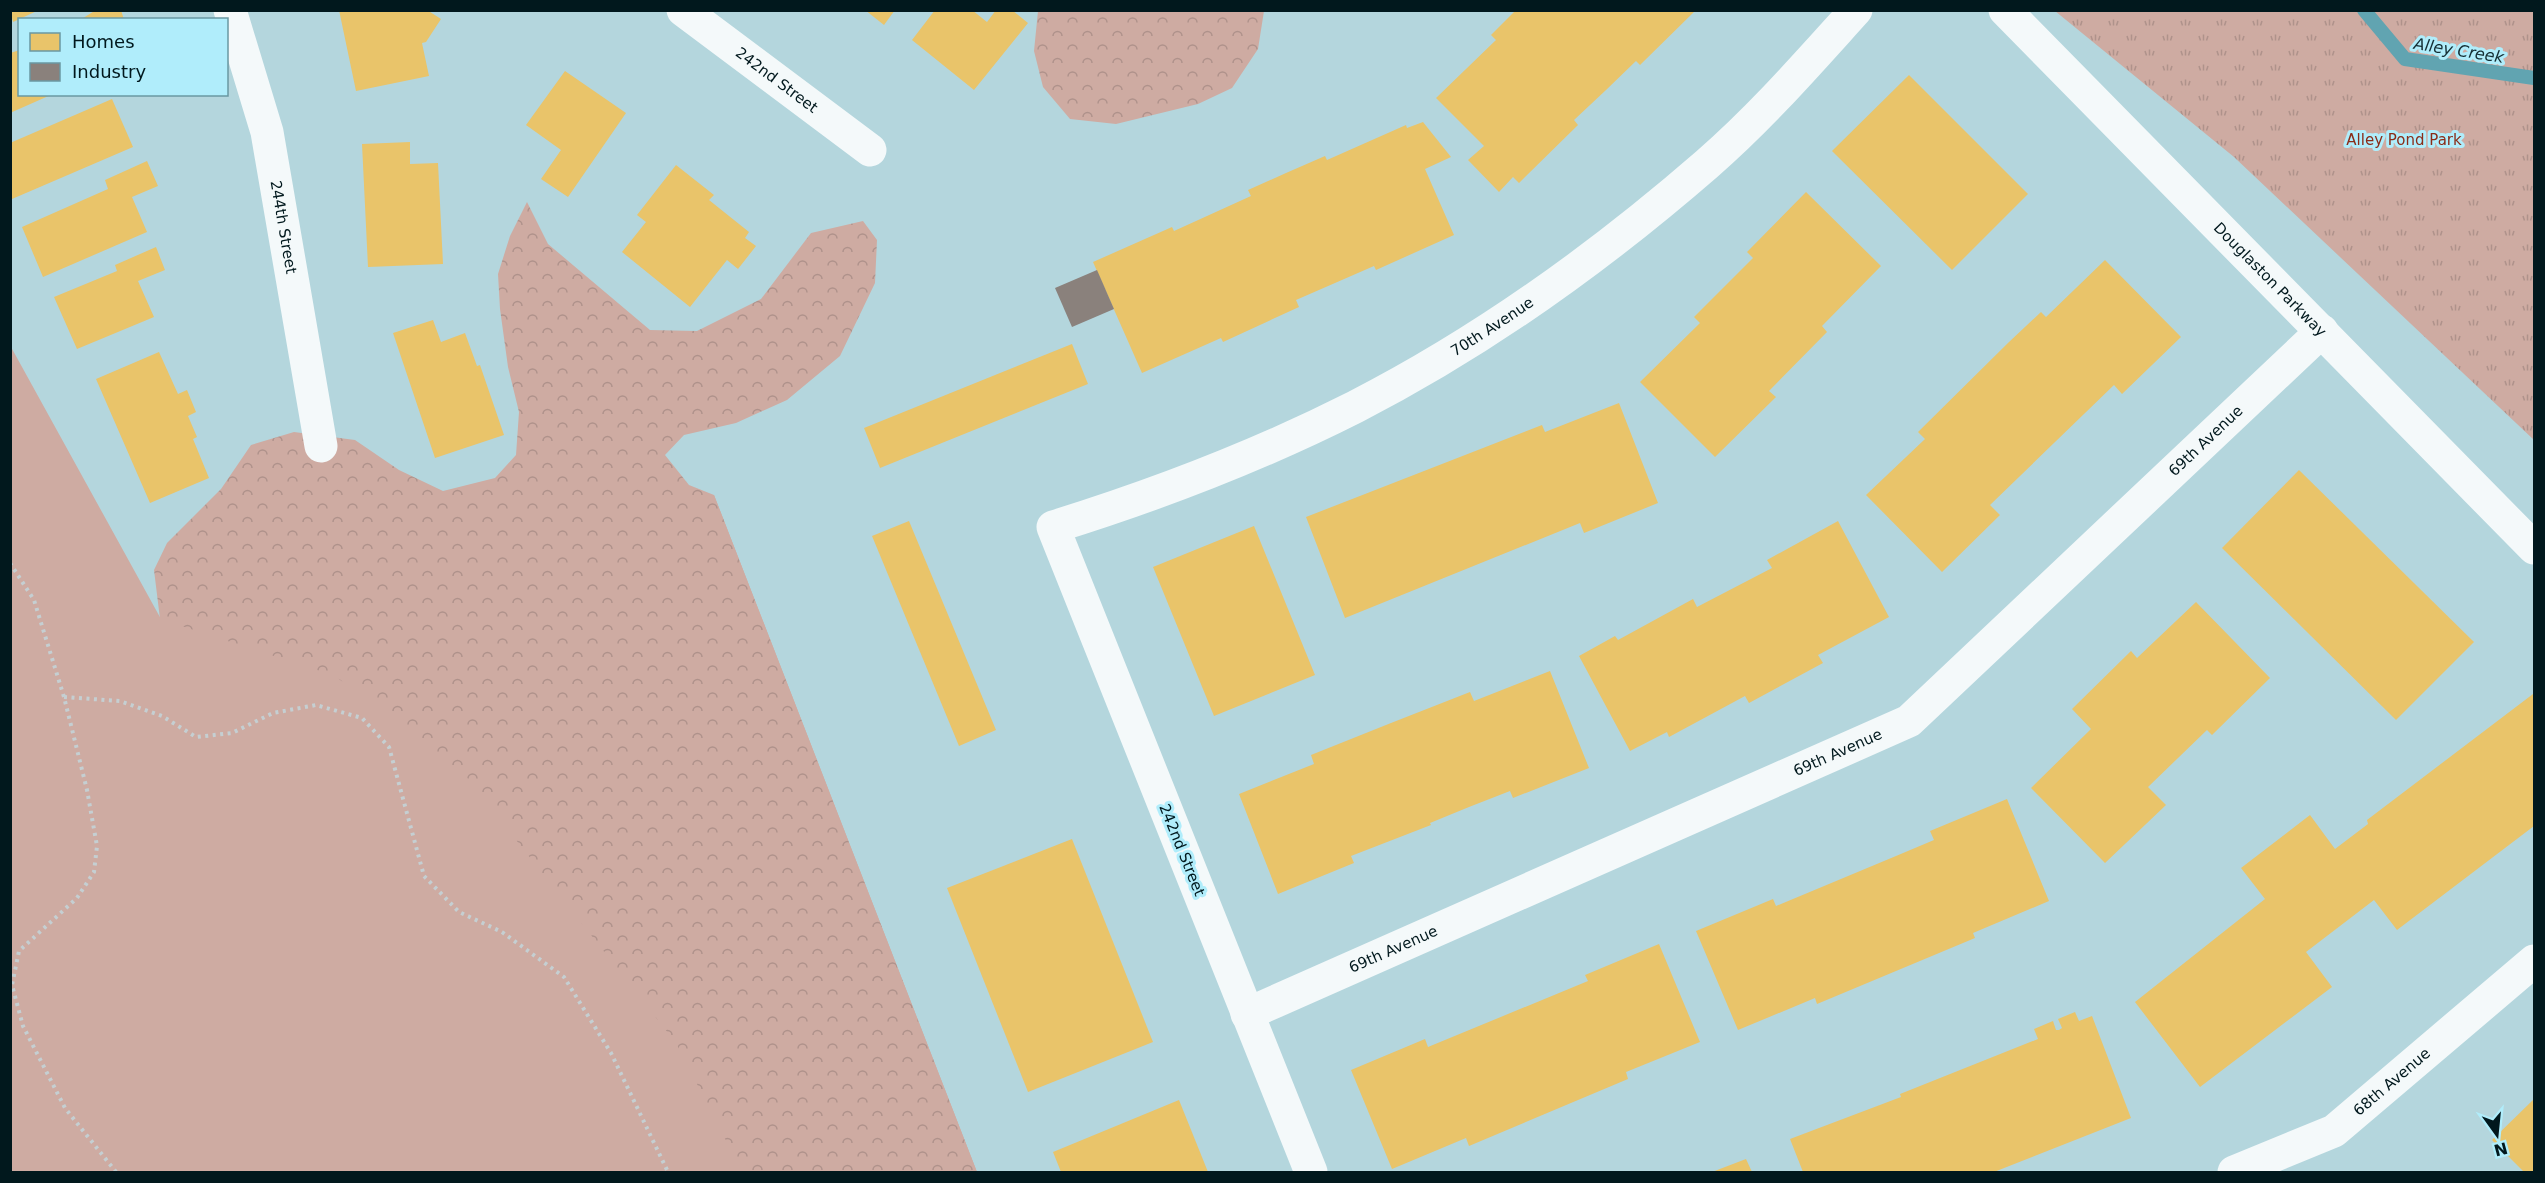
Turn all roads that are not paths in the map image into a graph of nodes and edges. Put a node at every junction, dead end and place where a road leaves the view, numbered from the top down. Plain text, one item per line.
1 (230, 10) edge
2 (683, 10) edge
3 (1856, 10) edge
4 (2005, 10) edge
5 (870, 150) dead end
6 (2322, 331) junction
7 (321, 446) dead end
8 (1053, 527) joint
9 (2535, 548) edge
10 (2535, 961) edge
11 (1247, 1014) junction
12 (1311, 1173) edge
13 (2234, 1173) edge

1 - 7 street, 244th Street
2 - 5 street, 242nd Street
3 - 8 street, 70th Avenue
4 - 6 street, Douglaston Parkway
6 - 9 street, Douglaston Parkway
6 - 11 street, 69th Avenue
8 - 11 street, 242nd Street
10 - 13 street, 68th Avenue
11 - 12 street, 242nd Street

